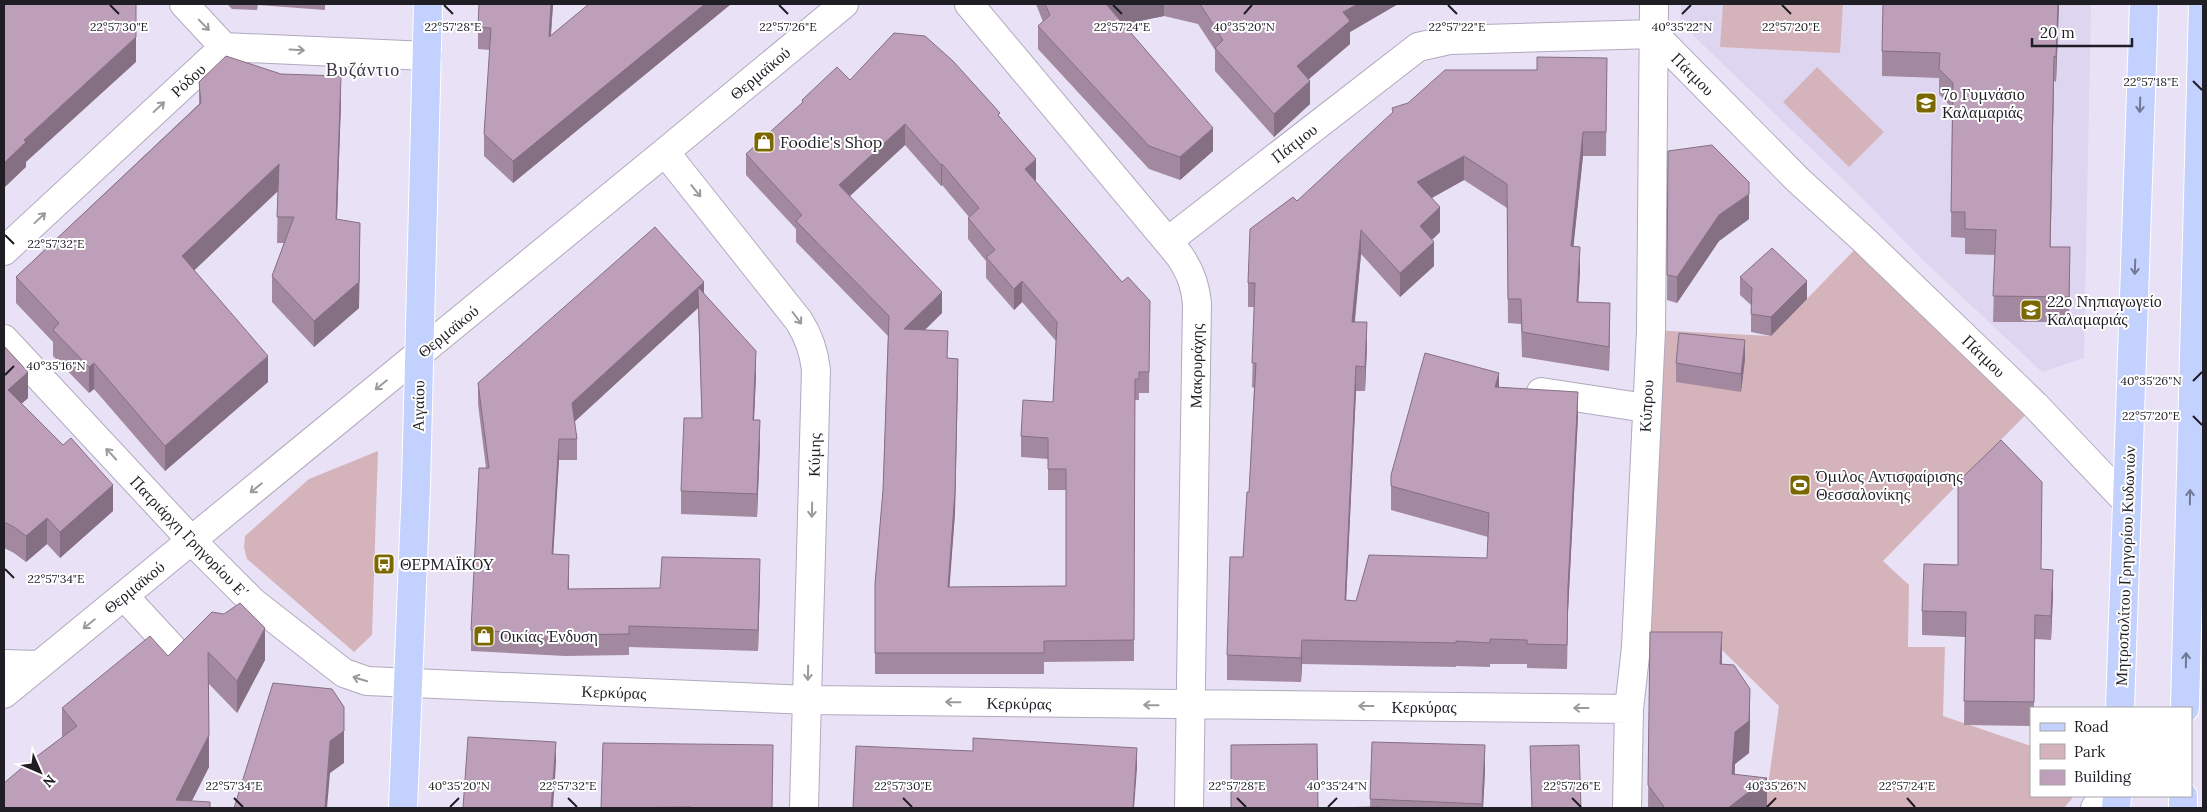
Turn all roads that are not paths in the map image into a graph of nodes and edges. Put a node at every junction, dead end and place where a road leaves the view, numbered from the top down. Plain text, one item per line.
1 (184, 4) edge
2 (428, 4) edge
3 (844, 4) edge
4 (970, 4) edge
5 (1654, 4) edge
6 (2144, 4) edge
7 (2203, 4) edge
8 (1654, 34) junction
9 (224, 46) junction
10 (426, 56) junction
11 (665, 152) junction
12 (1168, 241) junction
13 (4, 251) edge
14 (4, 339) edge
15 (419, 354) junction
16 (1518, 397) edge
17 (1646, 408) junction
18 (2127, 502) junction
19 (192, 541) junction
20 (124, 596) junction
21 (253, 602) junction
22 (233, 619) edge
23 (172, 648) dead end
24 (4, 664) edge
25 (39, 665) junction
26 (408, 684) junction
27 (4, 694) edge
28 (808, 700) junction
29 (1190, 705) junction
30 (2120, 707) edge
31 (2185, 707) edge
32 (1630, 708) junction
33 (2103, 797) edge
34 (2181, 797) edge
35 (403, 808) edge
36 (804, 808) edge
37 (1190, 808) edge
38 (1627, 808) edge
39 (2095, 808) edge
40 (2169, 808) edge

1 -> 9 street
2 - 10 main road, Αιγαίου
3 - 11 street, Θερμαϊκού
4 - 12 street, Μακρυράχης
5 - 8 street, Κύπρου
6 -> 18 main road, Μητροπολίτου Γρηγορίου Κυδωνιών
31 -> 7 main road
8 - 12 street, Πάτμου
8 - 17 street, Κύπρου
8 - 18 street, Πάτμου
9 -> 10 street
13 -> 9 street, Ρόδου
10 - 15 main road, Αιγαίου
11 - 15 street, Θερμαϊκού
11 -> 28 street, Κύμης
12 - 29 street, Μακρυράχης
19 -> 14 street, Πατριάρχη Γρηγορίου Ε΄
15 -> 19 street, Θερμαϊκού
15 - 26 main road, Αιγαίου
16 - 17 street
17 - 32 street, Κύπρου
18 - 30 main road, Μητροπολίτου Γρηγορίου Κυδωνιών
19 - 20 street, Θερμαϊκού
19 - 21 street, Πατριάρχη Γρηγορίου Ε΄
20 - 23 street
20 -> 25 street, Θερμαϊκού
21 - 22 street
26 -> 21 street, Πατριάρχη Γρηγορίου Ε΄
24 - 25 street
25 - 27 street, Θερμαϊκού
26 - 28 street, Κερκύρας
26 - 35 main road, Αιγαίου
29 -> 28 street, Κερκύρας
28 - 36 street, Κύμης
32 -> 29 street, Κερκύρας
29 - 37 street, Μακρυράχης
32 - 38 street, Κύπρου
33 - 39 street
34 - 40 street

